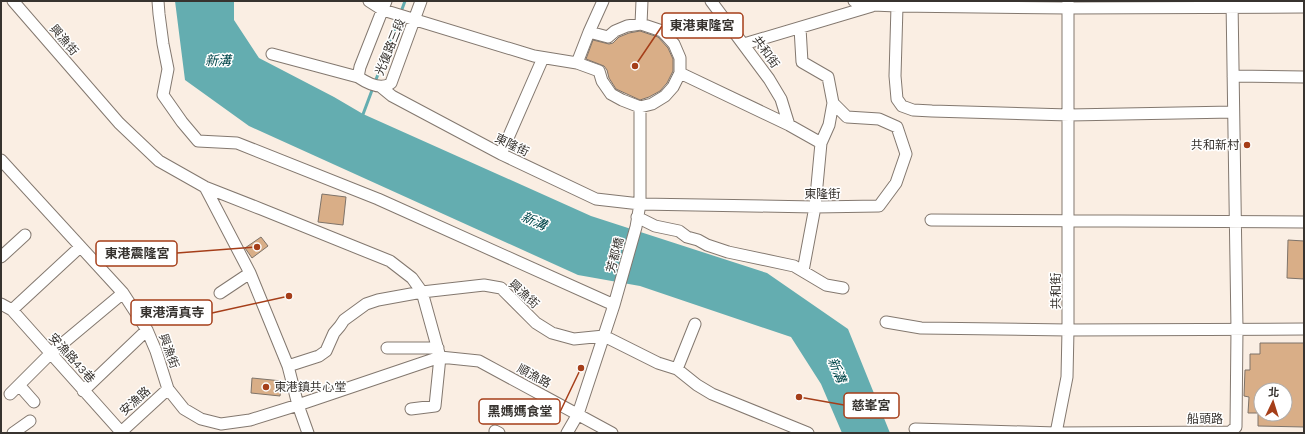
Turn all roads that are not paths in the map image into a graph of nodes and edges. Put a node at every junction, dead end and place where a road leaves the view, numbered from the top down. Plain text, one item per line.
1 (13, 1) edge
2 (158, 1) edge
3 (369, 1) edge
4 (421, 1) edge
5 (603, 1) edge
6 (642, 1) edge
7 (711, 1) edge
8 (854, 1) edge
9 (1068, 4) edge
10 (1168, 4) edge
11 (1232, 4) edge
12 (385, 5) edge
13 (873, 5) junction
14 (897, 6) junction
15 (1304, 7) edge
16 (415, 19) junction
17 (641, 24) junction
18 (800, 28) junction
19 (589, 32) junction
20 (744, 44) junction
21 (272, 54) dead end
22 (543, 58) junction
23 (577, 63) junction
24 (680, 73) junction
25 (1233, 76) junction
26 (1304, 77) edge
27 (360, 78) junction
28 (381, 87) junction
29 (833, 103) junction
30 (640, 107) junction
31 (1233, 112) junction
32 (1069, 116) junction
33 (789, 125) junction
34 (821, 143) junction
35 (501, 154) junction
36 (1, 160) edge
37 (205, 187) junction
38 (640, 204) junction
39 (815, 207) junction
40 (931, 220) dead end
41 (1236, 221) junction
42 (636, 222) junction
43 (1069, 222) junction
44 (1304, 222) edge
45 (25, 235) dead end
46 (80, 247) junction
47 (3, 250) edge
48 (803, 271) junction
49 (250, 273) junction
50 (843, 288) dead end
51 (422, 292) junction
52 (123, 293) junction
53 (220, 293) dead end
54 (1, 304) edge
55 (614, 305) junction
56 (12, 310) junction
57 (886, 322) dead end
58 (695, 324) dead end
59 (1237, 329) junction
60 (1304, 329) edge
61 (147, 330) junction
62 (1068, 330) junction
63 (604, 336) junction
64 (387, 348) dead end
65 (439, 353) junction
66 (50, 354) junction
67 (288, 366) junction
68 (677, 369) junction
69 (19, 385) junction
70 (168, 389) junction
71 (84, 391) junction
72 (10, 394) dead end
73 (34, 402) dead end
74 (298, 405) junction
75 (411, 409) dead end
76 (578, 414) junction
77 (30, 421) dead end
78 (915, 429) dead end
79 (793, 430) edge
80 (13, 433) edge
81 (121, 433) edge
82 (308, 433) edge
83 (567, 433) edge
84 (612, 433) edge
85 (808, 433) edge
86 (1056, 433) edge

1 - 37 street, 興漁街
2 - 55 street
3 - 12 street
4 - 16 street, 光復路三段
5 - 19 street
6 - 17 street
7 - 20 street, 共和街
8 - 13 street
9 - 10 street
9 - 14 street
9 - 32 street, 共和街
10 - 11 street
11 - 15 street
11 - 25 street, 船頭路
12 - 16 street
12 - 27 street, 光復路三段
13 - 14 street
13 - 18 street
14 - 32 street
16 - 22 street
16 - 28 street, 光復路三段
17 - 19 street
17 - 24 street
18 - 20 street
18 - 29 street
19 - 23 street
20 - 33 street, 共和街
21 - 27 street
22 - 23 street
22 - 35 street
23 - 30 street
24 - 30 street
24 - 33 street
25 - 26 street
25 - 31 street, 船頭路
27 - 28 street, 光復路三段
28 - 35 street, 東隆街
29 - 34 street
29 - 39 street, 東隆街
30 - 38 street
31 - 32 street
31 - 41 street, 船頭路
32 - 43 street, 共和街
33 - 34 street
34 - 39 street
35 - 38 street, 東隆街
36 - 46 street, 興漁街
37 - 49 street
37 - 51 street, 興漁街
38 - 39 street, 東隆街
38 - 42 street, 芳都橋
39 - 48 street
40 - 43 street
41 - 43 street
41 - 44 street
41 - 59 street, 船頭路
42 - 48 street
42 - 55 street, 芳都橋
43 - 62 street, 共和街
45 - 47 street
46 - 52 street, 興漁街
46 - 56 street
48 - 50 street
49 - 53 street
49 - 67 street
51 - 63 street, 興漁街
51 - 65 street, 興漁街
51 - 67 street, 興漁街
52 - 61 street, 興漁街
52 - 66 street
54 - 56 street, 安漁路43巷
55 - 63 street
56 - 66 street, 安漁路43巷
57 - 62 street
58 - 68 street
59 - 60 street
59 - 62 street
59 - 86 street, 船頭路
61 - 70 street, 興漁街
61 - 71 street
62 - 86 street, 共和街
63 - 68 street
63 - 76 street
64 - 65 street, 順漁路
65 - 74 street, 興漁街
65 - 75 street
65 - 76 street, 順漁路
66 - 69 street
66 - 71 street, 安漁路43巷
67 - 74 street
68 - 79 street
69 - 72 street
69 - 73 street
70 - 74 street, 興漁街
70 - 81 street, 安漁路
71 - 81 street, 安漁路43巷
74 - 82 street
76 - 83 street
76 - 84 street, 順漁路
77 - 80 street
78 - 86 street
79 - 85 street

